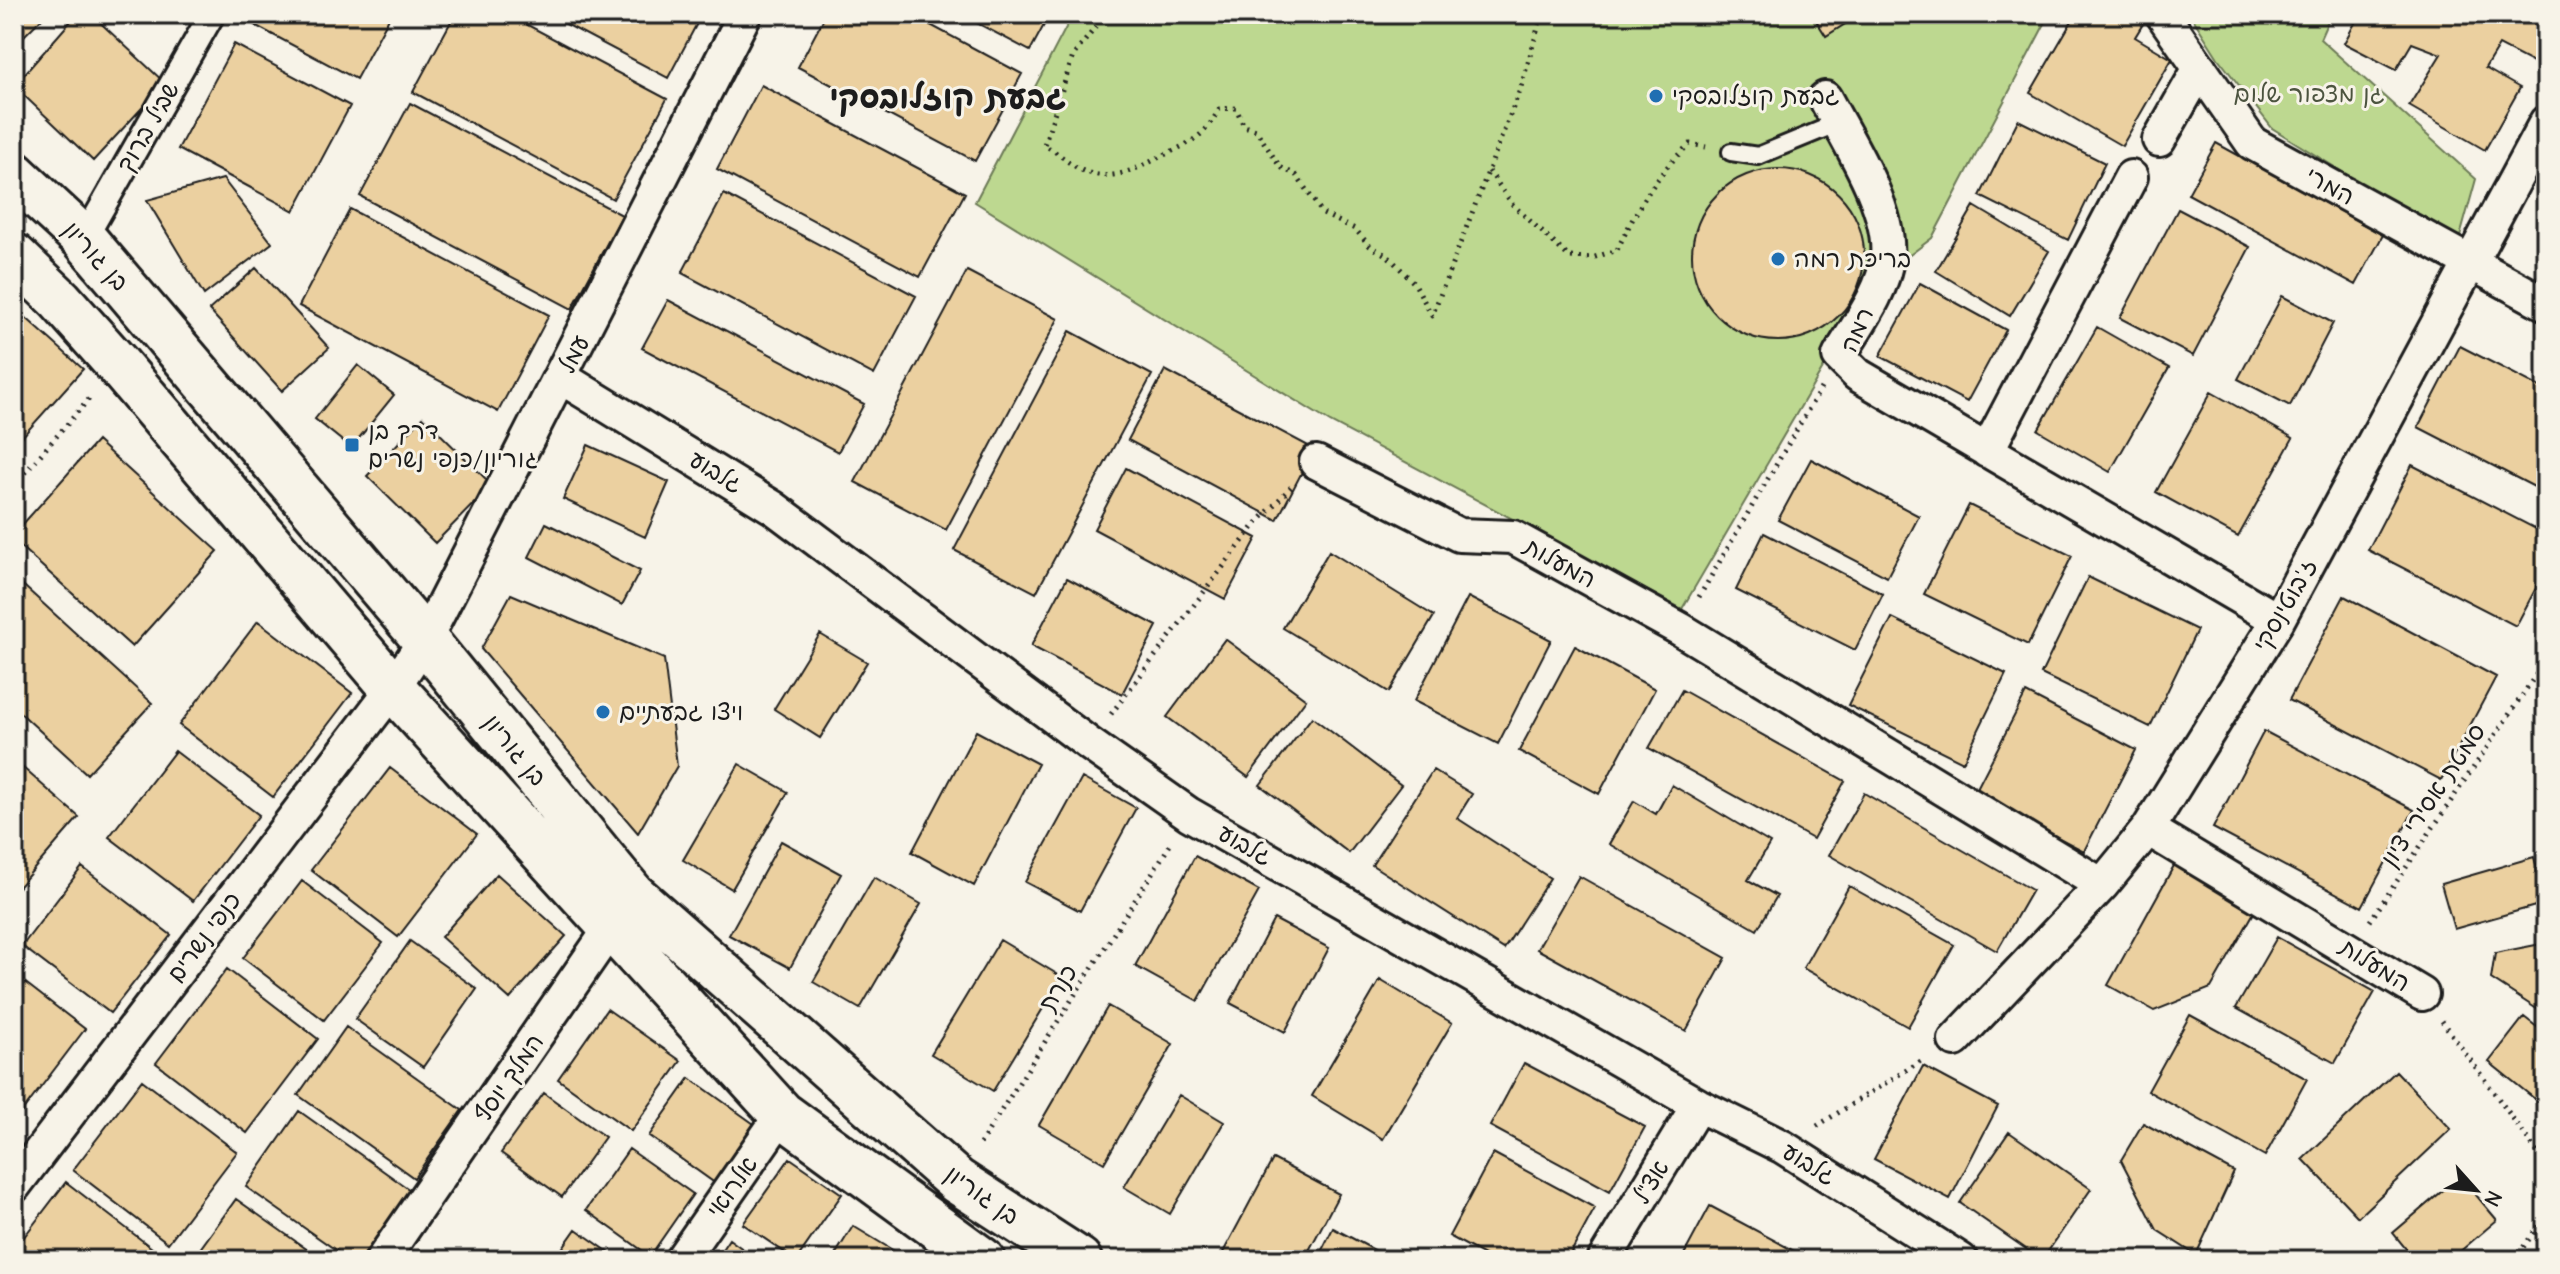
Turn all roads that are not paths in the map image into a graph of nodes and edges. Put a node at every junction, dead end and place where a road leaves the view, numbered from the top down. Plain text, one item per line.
1 (212, 14) edge
2 (745, 14) edge
3 (2162, 14) edge
4 (2200, 68) junction
5 (1831, 110) joint
6 (2546, 122) edge
7 (2159, 140) dead end
8 (1731, 152) road end
9 (14, 174) edge
10 (2131, 177) dead end
11 (84, 239) junction
12 (14, 256) edge
13 (2471, 263) junction
14 (2546, 304) edge
15 (562, 378) junction
16 (1987, 451) junction
17 (1316, 462) road end
18 (2278, 620) junction
19 (425, 640) junction
20 (393, 688) junction
21 (2148, 829) junction
22 (2102, 885) junction
23 (622, 912) junction
24 (2422, 994) road end
25 (1955, 1040) road end
26 (1698, 1105) junction
27 (782, 1114) junction
28 (14, 1186) edge
29 (382, 1260) edge
30 (681, 1260) edge
31 (982, 1260) edge
32 (1079, 1260) edge
33 (1604, 1260) edge
34 (1961, 1260) edge

1 - 11 street, שביל ברוך
2 - 15 street, עמל
3 - 4 street, המרי
4 - 7 street
4 - 13 street, המרי
5 - 8 lane
5 - 16 street, רמה
6 - 13 street, ז'בוטינסקי
9 - 11 main road, בן גוריון
10 - 16 street
11 - 19 main road, בן גוריון
12 - 20 main road, בן גוריון
13 - 14 street, המרי
13 - 18 street, ז'בוטינסקי
15 - 19 street, עמל
15 - 26 street, גלבוע
16 - 18 street, רמה
17 - 22 street, המעלות
18 - 21 street, ז'בוטינסקי
19 - 20 street, עמל
19 - 23 main road, בן גוריון
20 - 23 main road, בן גוריון
20 - 28 street, כנפי נשרים
21 - 22 street, ז'בוטינסקי
21 - 24 street, המעלות
22 - 25 street, ז'בוטינסקי
23 - 27 main road, בן גוריון
23 - 29 street, המלך יוסף
23 - 32 main road, בן גוריון
26 - 33 street, אצ"ל
26 - 34 street, גלבוע
27 - 30 street, אלרואי
27 - 31 main road, בן גוריון

